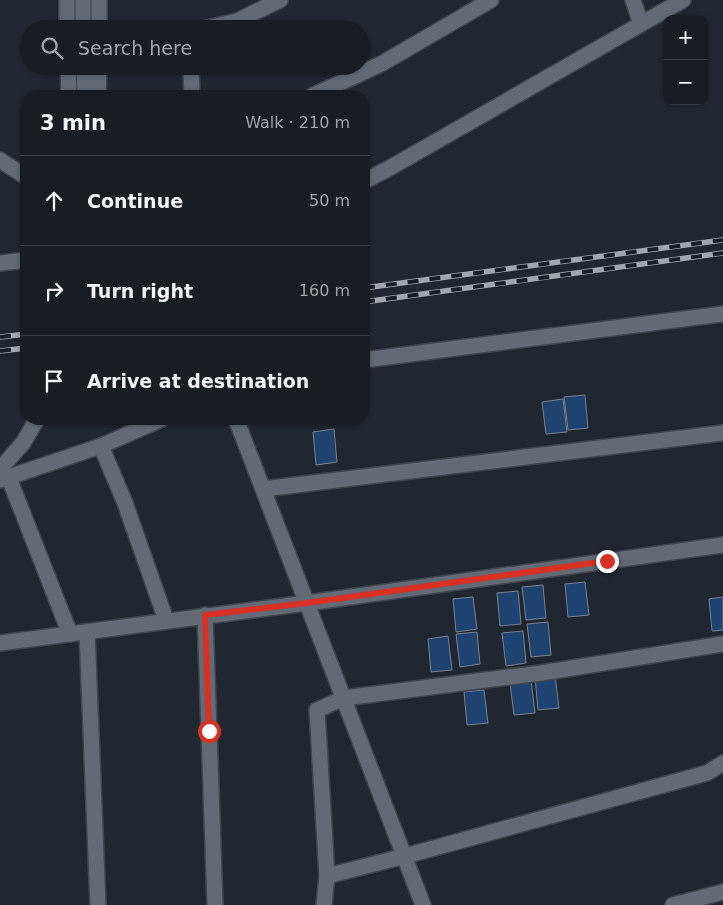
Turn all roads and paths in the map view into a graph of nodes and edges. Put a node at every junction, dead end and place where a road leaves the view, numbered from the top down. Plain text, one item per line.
1 (67, 0) edge
2 (83, 0) edge
3 (99, 0) edge
4 (280, 0) edge
5 (491, 0) edge
6 (633, 0) edge
7 (683, 0) edge
8 (67, 20) edge
9 (83, 20) edge
10 (99, 20) edge
11 (239, 20) edge
12 (640, 24) junction
13 (370, 69) edge
14 (68, 75) edge
15 (84, 75) edge
16 (99, 75) edge
17 (191, 75) edge
18 (357, 75) edge
19 (69, 90) edge
20 (85, 90) edge
21 (98, 90) edge
22 (192, 90) edge
23 (325, 90) edge
24 (0, 160) edge
25 (20, 173) edge
26 (370, 178) edge
27 (20, 261) edge
28 (0, 263) edge
29 (722, 318) edge
30 (370, 359) edge
31 (34, 425) edge
32 (148, 425) edge
33 (238, 425) edge
34 (723, 433) edge
35 (101, 446) junction
36 (2, 478) edge
37 (263, 488) junction
38 (723, 545) edge
39 (307, 603) junction
40 (205, 615) junction
41 (166, 620) junction
42 (87, 632) junction
43 (70, 634) junction
44 (0, 643) edge
45 (723, 644) edge
46 (344, 698) junction
47 (723, 763) edge
48 (405, 856) junction
49 (327, 876) junction
50 (723, 892) edge
51 (98, 905) edge
52 (215, 905) edge
53 (324, 905) edge
54 (423, 905) edge
55 (673, 905) edge

1 - 8 street
2 - 9 street
3 - 10 street
4 - 11 street
5 - 13 street
6 - 12 street
7 - 12 street
12 - 26 street
14 - 19 street
15 - 20 street
16 - 21 street
17 - 22 street
18 - 23 street
24 - 25 street
27 - 28 street
29 - 30 street
31 - 36 street
32 - 35 street
33 - 37 street
34 - 37 street
35 - 36 street
35 - 41 street
36 - 43 street
37 - 39 street
38 - 39 street
39 - 40 street
39 - 46 street
40 - 41 street
40 - 52 street
41 - 42 street
42 - 43 street
42 - 51 street
43 - 44 street
45 - 46 street
46 - 48 street
46 - 49 street
47 - 48 street
48 - 49 street
48 - 54 street
49 - 53 street
50 - 55 street

